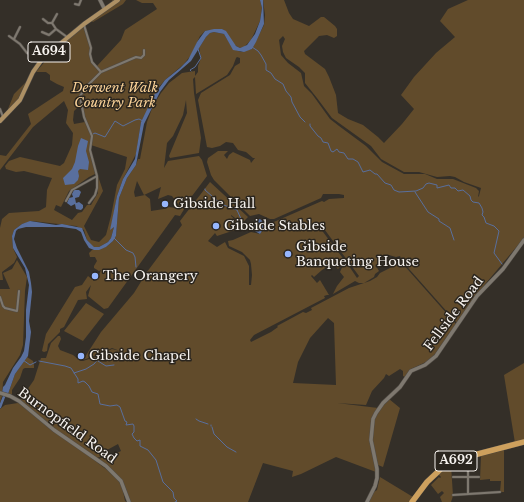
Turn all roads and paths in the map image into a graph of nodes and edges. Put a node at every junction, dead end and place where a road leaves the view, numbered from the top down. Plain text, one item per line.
1 (81, 0) edge
2 (100, 0) edge
3 (116, 1) edge
4 (75, 4) dead end
5 (104, 8) junction
6 (57, 14) dead end
7 (42, 19) dead end
8 (52, 23) junction
9 (84, 24) junction
10 (20, 27) dead end
11 (56, 29) junction
12 (42, 32) dead end
13 (49, 35) junction
14 (9, 36) dead end
15 (67, 37) junction
16 (14, 39) junction
17 (46, 40) dead end
18 (144, 50) dead end
19 (49, 52) junction
20 (100, 72) junction
21 (0, 109) edge
22 (2, 120) edge
23 (97, 176) junction
24 (66, 201) dead end
25 (89, 203) dead end
26 (524, 240) edge
27 (19, 291) dead end
28 (0, 297) edge
29 (0, 393) edge
30 (524, 442) edge
31 (468, 457) junction
32 (479, 476) dead end
33 (452, 477) dead end
34 (468, 477) junction
35 (500, 492) dead end
36 (468, 494) junction
37 (453, 495) dead end
38 (129, 502) edge
39 (367, 502) edge
40 (412, 502) edge

1 - 4 street
2 - 5 street
3 - 5 main road, A694
5 - 9 main road, A694
6 - 8 street
7 - 8 street
8 - 11 street
9 - 15 main road, A694
9 - 20 street
10 - 16 street
11 - 13 street
11 - 15 street
12 - 13 street
13 - 17 street
14 - 16 street
15 - 19 main road, A694
16 - 19 street
18 - 20 street
19 - 22 main road, A694
20 - 23 street
21 - 22 street
23 - 24 street
23 - 25 street
26 - 39 street, Fellside Road
27 - 28 street
29 - 38 street, Burnopfield Road
30 - 31 highway, A692
31 - 34 street
31 - 40 highway, A692
32 - 34 street
33 - 34 street
34 - 36 street
35 - 36 street
36 - 37 street

